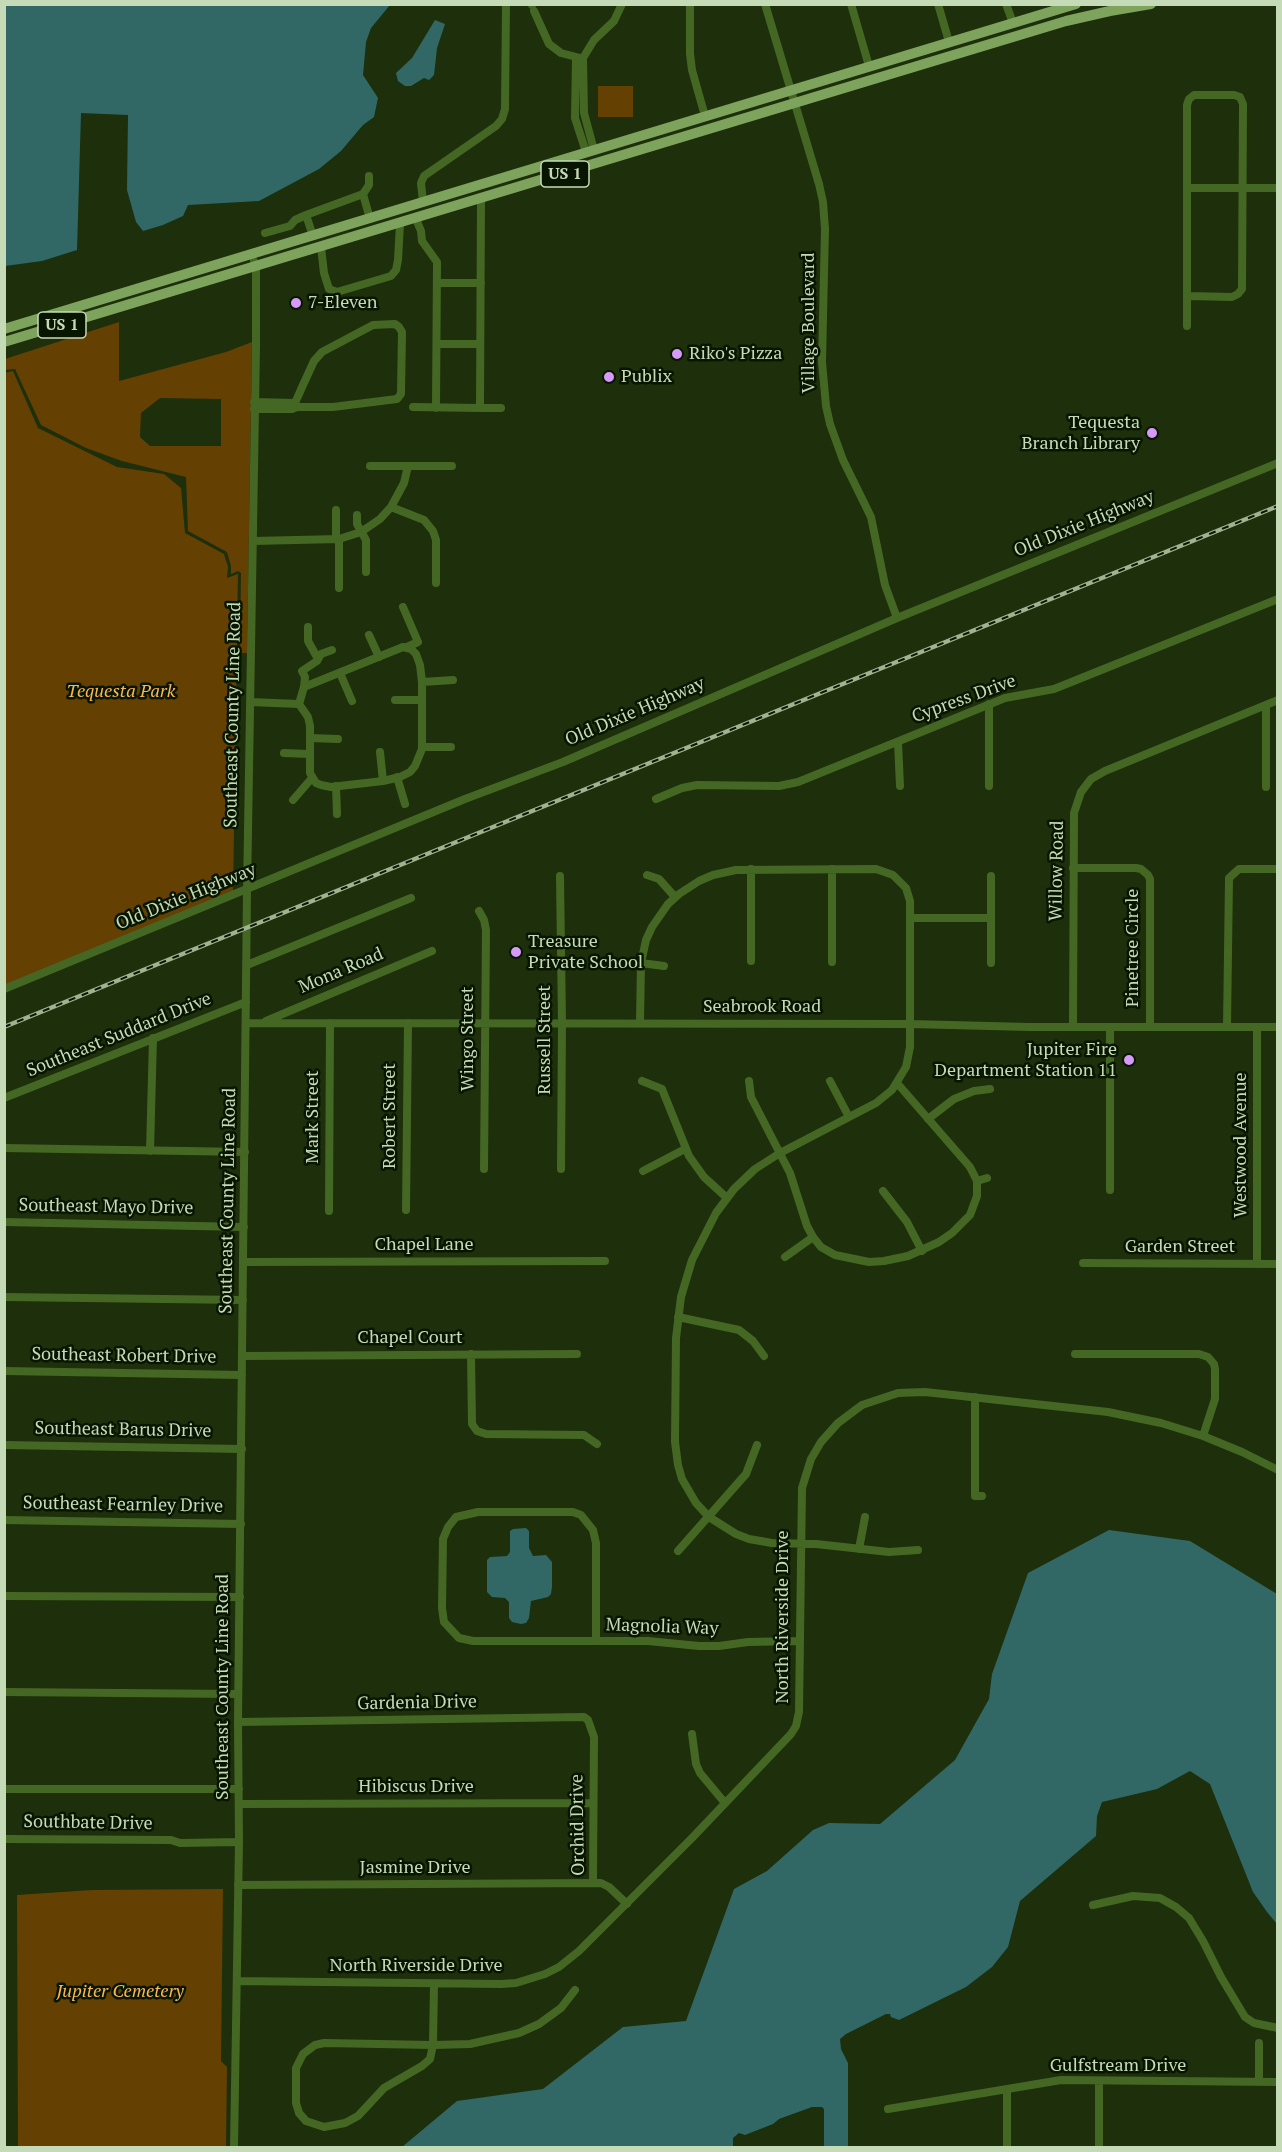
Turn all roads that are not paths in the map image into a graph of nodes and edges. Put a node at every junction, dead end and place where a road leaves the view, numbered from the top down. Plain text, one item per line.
1 (506, 4) edge
2 (622, 4) edge
3 (690, 4) edge
4 (765, 4) edge
5 (851, 4) edge
6 (938, 4) edge
7 (1006, 4) edge
8 (1076, 4) edge
9 (1106, 4) edge
10 (1151, 4) edge
11 (1126, 6) edge
12 (532, 7) edge
13 (1093, 15) junction
14 (1013, 23) junction
15 (971, 35) junction
16 (949, 42) junction
17 (955, 55) junction
18 (580, 58) junction
19 (930, 63) junction
20 (870, 66) junction
21 (791, 90) junction
22 (795, 104) junction
23 (705, 116) junction
24 (590, 151) junction
25 (559, 160) junction
26 (369, 176) dead end
27 (536, 183) junction
28 (1187, 188) junction
29 (1244, 188) junction
30 (1278, 188) edge
31 (363, 194) junction
32 (481, 199) junction
33 (426, 201) junction
34 (306, 215) junction
35 (370, 219) junction
36 (416, 219) junction
37 (400, 224) junction
38 (264, 233) dead end
39 (313, 236) junction
40 (321, 247) junction
41 (252, 255) junction
42 (256, 267) junction
43 (437, 283) junction
44 (481, 283) junction
45 (124, 293) junction
46 (1188, 296) junction
47 (110, 310) junction
48 (1187, 326) dead end
49 (4, 329) edge
50 (4, 342) edge
51 (437, 344) junction
52 (480, 344) junction
53 (296, 405) junction
54 (254, 406) junction
55 (413, 407) dead end
56 (436, 408) junction
57 (480, 408) junction
58 (501, 408) dead end
59 (1278, 463) edge
60 (370, 465) dead end
61 (408, 466) junction
62 (452, 466) dead end
63 (391, 507) junction
64 (336, 510) dead end
65 (357, 515) dead end
66 (362, 531) junction
67 (338, 539) junction
68 (252, 542) junction
69 (366, 572) dead end
70 (436, 583) dead end
71 (339, 588) dead end
72 (1278, 598) edge
73 (403, 607) dead end
74 (897, 618) junction
75 (308, 627) dead end
76 (369, 635) dead end
77 (407, 647) junction
78 (332, 650) dead end
79 (379, 657) junction
80 (318, 659) junction
81 (340, 673) junction
82 (453, 680) dead end
83 (422, 682) junction
84 (304, 687) junction
85 (395, 700) dead end
86 (422, 700) junction
87 (1278, 700) edge
88 (352, 701) dead end
89 (989, 704) junction
90 (250, 705) junction
91 (1266, 705) junction
92 (300, 706) junction
93 (310, 738) junction
94 (338, 739) dead end
95 (898, 742) junction
96 (422, 747) junction
97 (451, 747) dead end
98 (380, 752) dead end
99 (284, 753) dead end
100 (309, 754) junction
101 (397, 777) junction
102 (312, 778) junction
103 (729, 778) dead end
104 (383, 781) junction
105 (336, 786) junction
106 (751, 786) junction
107 (900, 786) dead end
108 (989, 786) dead end
109 (1266, 787) dead end
110 (656, 799) dead end
111 (293, 800) dead end
112 (405, 804) dead end
113 (337, 814) dead end
114 (1073, 868) junction
115 (752, 869) junction
116 (832, 869) junction
117 (1278, 869) edge
118 (647, 875) dead end
119 (560, 876) dead end
120 (991, 876) dead end
121 (247, 891) junction
122 (675, 897) junction
123 (411, 898) dead end
124 (479, 911) dead end
125 (910, 918) junction
126 (991, 918) junction
127 (432, 951) dead end
128 (751, 961) dead end
129 (832, 962) dead end
130 (641, 963) junction
131 (991, 963) dead end
132 (247, 965) junction
133 (664, 966) dead end
134 (4, 989) edge
135 (246, 1002) junction
136 (246, 1023) junction
137 (263, 1023) junction
138 (330, 1023) junction
139 (408, 1023) junction
140 (485, 1023) junction
141 (562, 1023) junction
142 (640, 1023) junction
143 (910, 1024) junction
144 (1072, 1027) junction
145 (1110, 1027) junction
146 (1150, 1027) junction
147 (1227, 1027) junction
148 (1257, 1028) junction
149 (1278, 1028) edge
150 (153, 1038) junction
151 (830, 1080) dead end
152 (642, 1081) dead end
153 (749, 1081) dead end
154 (897, 1083) junction
155 (990, 1089) dead end
156 (4, 1098) edge
157 (849, 1117) junction
158 (928, 1119) junction
159 (4, 1148) edge
160 (685, 1149) junction
161 (150, 1151) junction
162 (245, 1152) junction
163 (780, 1153) junction
164 (484, 1168) dead end
165 (561, 1169) dead end
166 (643, 1171) dead end
167 (987, 1178) dead end
168 (976, 1181) junction
169 (1110, 1190) dead end
170 (883, 1191) dead end
171 (727, 1198) junction
172 (406, 1210) dead end
173 (329, 1211) dead end
174 (4, 1222) edge
175 (244, 1227) junction
176 (813, 1237) junction
177 (922, 1251) junction
178 (785, 1257) dead end
179 (605, 1261) dead end
180 (243, 1262) junction
181 (1083, 1263) dead end
182 (1257, 1264) junction
183 (1278, 1264) edge
184 (4, 1297) edge
185 (243, 1300) junction
186 (678, 1317) junction
187 (471, 1354) junction
188 (577, 1354) dead end
189 (1076, 1354) dead end
190 (242, 1356) junction
191 (764, 1356) dead end
192 (4, 1371) edge
193 (242, 1375) junction
194 (975, 1397) junction
195 (1203, 1436) junction
196 (597, 1444) dead end
197 (4, 1445) edge
198 (757, 1445) dead end
199 (242, 1449) junction
200 (1278, 1470) edge
201 (982, 1496) dead end
202 (709, 1517) junction
203 (866, 1517) dead end
204 (4, 1520) edge
205 (241, 1524) junction
206 (800, 1543) junction
207 (859, 1549) junction
208 (918, 1550) dead end
209 (678, 1551) dead end
210 (4, 1596) edge
211 (240, 1597) junction
212 (596, 1641) junction
213 (798, 1641) junction
214 (4, 1692) edge
215 (238, 1694) junction
216 (238, 1722) junction
217 (591, 1728) joint
218 (692, 1734) dead end
219 (4, 1788) edge
220 (239, 1789) junction
221 (593, 1803) junction
222 (725, 1803) junction
223 (239, 1804) junction
224 (4, 1839) edge
225 (239, 1839) junction
226 (593, 1883) junction
227 (238, 1885) junction
228 (627, 1904) junction
229 (1093, 1905) dead end
230 (237, 1981) junction
231 (434, 1983) junction
232 (575, 1990) dead end
233 (1278, 2028) edge
234 (1259, 2043) dead end
235 (433, 2044) junction
236 (1099, 2081) junction
237 (1259, 2082) junction
238 (1278, 2082) edge
239 (1007, 2090) junction
240 (888, 2109) dead end
241 (234, 2148) edge
242 (1007, 2148) edge
243 (1099, 2148) edge

1 - 33 street
2 - 18 street
3 - 23 street
4 - 21 street, Village Boulevard
5 - 20 street
6 - 16 street
7 - 14 street
8 - 14 main road, US 1
9 - 13 main road
10 - 11 main road, US 1
11 - 13 main road, US 1
12 - 18 street
13 - 17 main road, US 1
14 - 15 main road, US 1
15 - 16 main road, US 1
15 - 17 main road
16 - 19 main road
16 - 20 main road, US 1
17 - 19 main road, US 1
18 - 24 street
19 - 22 main road, US 1
20 - 21 main road, US 1
21 - 22 street, Village Boulevard
21 - 23 main road, US 1
22 - 27 main road, US 1
22 - 74 street, Village Boulevard
23 - 24 main road, US 1
24 - 25 main road, US 1
25 - 27 main road
25 - 33 main road, US 1
26 - 31 street
27 - 32 main road, US 1
28 - 29 street
28 - 29 street
28 - 46 street
29 - 30 street
29 - 46 street
31 - 34 street
31 - 35 street
32 - 36 main road, US 1
32 - 44 street
33 - 35 main road, US 1
33 - 36 main road
34 - 38 street
34 - 39 street
35 - 39 main road, US 1
36 - 37 main road, US 1
36 - 43 street
37 - 40 main road, US 1
37 - 40 street
39 - 41 main road, US 1
40 - 42 main road, US 1
41 - 42 street, Southeast County Line Road
41 - 45 main road, US 1
42 - 47 main road, US 1
42 - 54 street, Southeast County Line Road
43 - 44 street
43 - 51 street
44 - 52 street
45 - 47 main road
45 - 49 main road, US 1
46 - 48 street
47 - 50 main road, US 1
51 - 52 street
51 - 56 street
52 - 57 street
53 - 53 street
53 - 54 street
54 - 68 street, Southeast County Line Road
55 - 56 street
56 - 57 street
57 - 58 street
59 - 74 street, Old Dixie Highway
60 - 61 street
61 - 62 street
61 - 63 street
63 - 66 street
63 - 70 street
64 - 67 street
65 - 66 street
66 - 67 street
66 - 69 street
67 - 68 street
67 - 71 street
68 - 90 street, Southeast County Line Road
72 - 89 street, Cypress Drive
73 - 77 street
74 - 121 street, Old Dixie Highway
75 - 80 street
76 - 79 street
77 - 79 street
77 - 83 street
78 - 80 street
79 - 81 street
80 - 84 street
81 - 84 street
81 - 88 street
82 - 83 street
83 - 86 street
84 - 92 street
85 - 86 street
86 - 96 street
87 - 91 street, Willow Road
89 - 95 street, Cypress Drive
89 - 108 street
90 - 92 street
90 - 121 street, Southeast County Line Road
91 - 109 street
91 - 114 street, Willow Road
92 - 93 street
93 - 94 street
93 - 100 street
95 - 106 street, Cypress Drive
95 - 107 street
96 - 97 street
96 - 101 street
98 - 104 street
99 - 100 street
100 - 102 street
101 - 104 street
101 - 112 street
102 - 105 street
102 - 111 street
103 - 106 street
104 - 105 street
105 - 113 street
106 - 110 street, Cypress Drive
114 - 144 street, Willow Road
114 - 146 street, Pinetree Circle
115 - 116 street
115 - 122 street
115 - 128 street
116 - 125 street
116 - 129 street
117 - 147 street
118 - 122 street
119 - 141 street, Russell Street
120 - 126 street
121 - 132 street, Southeast County Line Road
121 - 134 street, Old Dixie Highway
122 - 130 street
123 - 132 street
124 - 140 street, Wingo Street
125 - 126 street
125 - 143 street
126 - 131 street
127 - 137 street, Mona Road
130 - 133 street
130 - 142 street
132 - 135 street, Southeast County Line Road
135 - 136 street, Southeast County Line Road
135 - 150 street, Southeast Suddard Drive
136 - 137 street, Seabrook Road
136 - 162 street, Southeast County Line Road
137 - 138 street, Seabrook Road
138 - 139 street, Seabrook Road
138 - 173 street, Mark Street
139 - 140 street, Seabrook Road
139 - 172 street, Robert Street
140 - 141 street, Seabrook Road
140 - 164 street, Wingo Street
141 - 142 street, Seabrook Road
141 - 165 street, Russell Street
142 - 143 street, Seabrook Road
143 - 144 street, Seabrook Road
143 - 154 street
144 - 145 street, Seabrook Road
145 - 146 street, Seabrook Road
145 - 169 street
146 - 147 street, Seabrook Road
147 - 148 street, Seabrook Road
148 - 149 street, Seabrook Road
148 - 182 street, Westwood Avenue
150 - 156 street, Southeast Suddard Drive
150 - 161 street
151 - 157 street
152 - 160 street
153 - 163 street
154 - 157 street
154 - 158 street
155 - 158 street
157 - 163 street
158 - 168 street
159 - 161 street
160 - 166 street
160 - 171 street
161 - 162 street
162 - 175 street, Southeast County Line Road
163 - 171 street
163 - 176 street
167 - 168 street
168 - 177 street
170 - 177 street
171 - 186 street
174 - 175 street, Southeast Mayo Drive
175 - 180 street, Southeast County Line Road
176 - 177 street
176 - 178 street
179 - 180 street, Chapel Lane
180 - 185 street, Southeast County Line Road
181 - 182 street, Garden Street
182 - 183 street, Garden Street
184 - 185 street
185 - 190 street, Southeast County Line Road
186 - 191 street
186 - 202 street
187 - 188 street, Chapel Court
187 - 190 street, Chapel Court
187 - 196 street
189 - 195 street
190 - 193 street, Southeast County Line Road
192 - 193 street, Southeast Robert Drive
193 - 199 street, Southeast County Line Road
194 - 195 street, North Riverside Drive
194 - 201 street
194 - 206 street, North Riverside Drive
195 - 200 street, North Riverside Drive
197 - 199 street, Southeast Barus Drive
198 - 202 street
199 - 205 street, Southeast County Line Road
202 - 206 street
202 - 209 street
203 - 207 street
204 - 205 street, Southeast Fearnley Drive
205 - 211 street, Southeast County Line Road
206 - 207 street
206 - 213 street, North Riverside Drive
207 - 208 street
210 - 211 street
211 - 215 street, Southeast County Line Road
212 - 212 street, Magnolia Way
212 - 213 street, Magnolia Way
213 - 222 street, North Riverside Drive
214 - 215 street
215 - 216 street, Southeast County Line Road
216 - 217 street, Gardenia Drive
216 - 220 street, Southeast County Line Road
217 - 221 street, Orchid Drive
218 - 222 street
219 - 220 street
220 - 223 street, Southeast County Line Road
221 - 223 street, Hibiscus Drive
221 - 226 street, Orchid Drive
222 - 228 street, North Riverside Drive
223 - 225 street, Southeast County Line Road
224 - 225 street, Southbate Drive
225 - 227 street, Southeast County Line Road
226 - 227 street, Jasmine Drive
226 - 228 street, Orchid Drive
227 - 230 street, Southeast County Line Road
228 - 231 street, North Riverside Drive
229 - 233 street
230 - 231 street, North Riverside Drive
230 - 241 street, Southeast County Line Road
231 - 235 street
232 - 235 street
234 - 237 street
235 - 235 street
236 - 237 street, Gulfstream Drive
236 - 239 street, Gulfstream Drive
236 - 243 street
237 - 238 street, Gulfstream Drive
239 - 240 street, Gulfstream Drive
239 - 242 street

